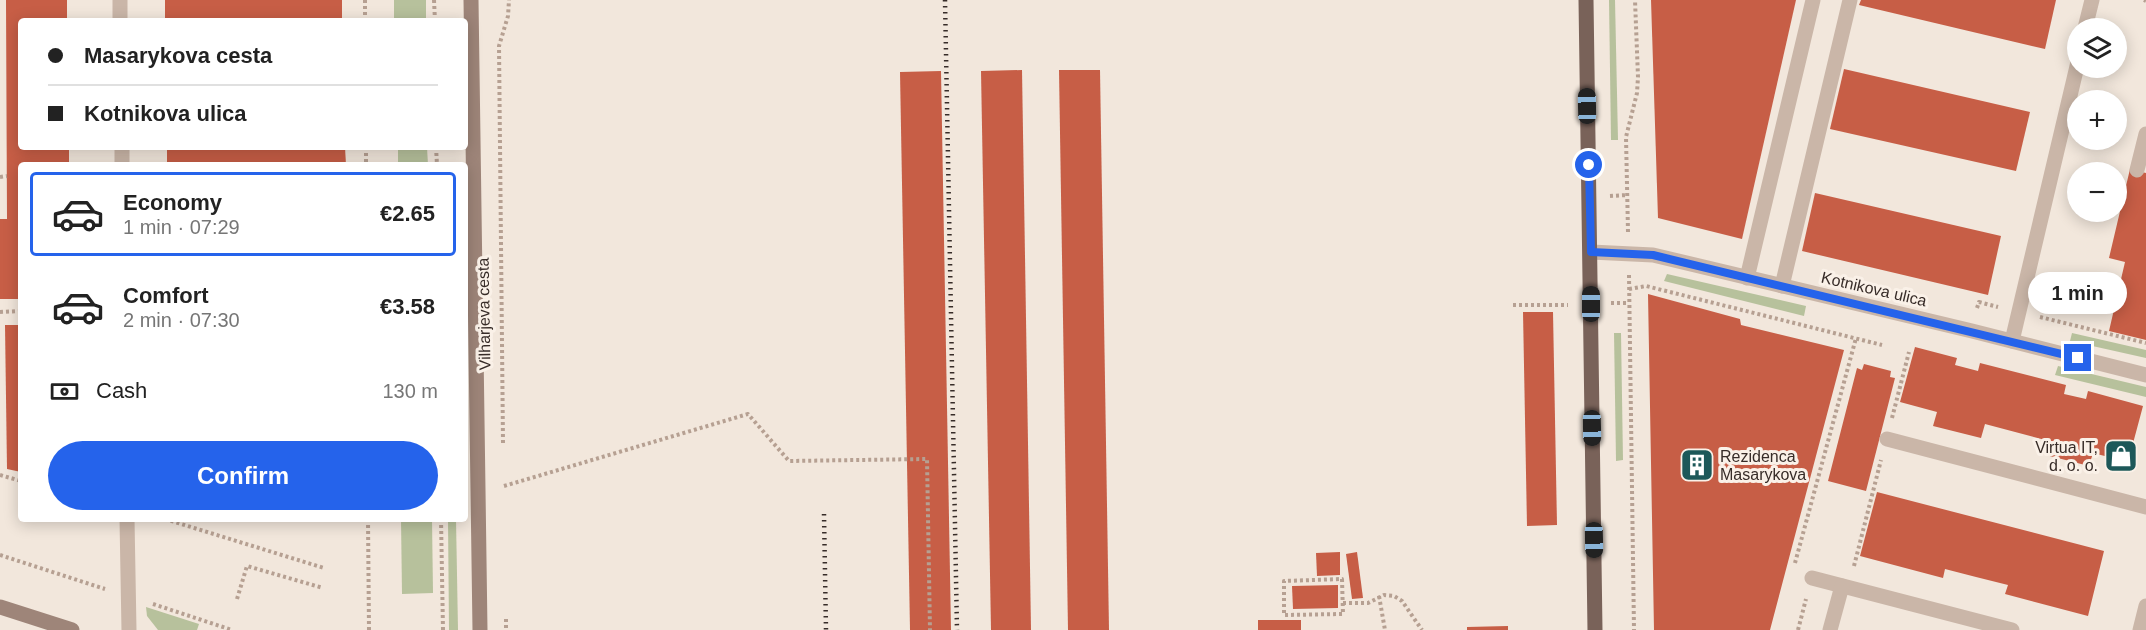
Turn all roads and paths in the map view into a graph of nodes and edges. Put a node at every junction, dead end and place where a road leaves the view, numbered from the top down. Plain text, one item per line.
1 (120, 0) edge
2 (365, 0) edge
3 (434, 0) edge
4 (471, 0) edge
5 (509, 0) edge
6 (1586, 0) edge
7 (1635, 0) edge
8 (1813, 0) edge
9 (1850, 0) edge
10 (2092, 0) edge
11 (120, 18) edge
12 (365, 18) edge
13 (435, 18) edge
14 (2088, 18) edge
15 (2074, 78) edge
16 (2146, 134) edge
17 (2137, 170) dead end
18 (7, 176) dead end
19 (0, 177) edge
20 (1628, 232) dead end
21 (1591, 252) junction
22 (1629, 274) dead end
23 (1747, 278) junction
24 (1782, 286) junction
25 (1629, 289) junction
26 (1978, 302) dead end
27 (1559, 304) dead end
28 (1513, 305) dead end
29 (18, 311) edge
30 (0, 312) edge
31 (2018, 312) junction
32 (1856, 338) junction
33 (2012, 341) junction
34 (2146, 343) edge
35 (1882, 345) dead end
36 (1909, 352) dead end
37 (2146, 375) edge
38 (1887, 439) junction
39 (504, 450) dead end
40 (504, 474) dead end
41 (0, 475) edge
42 (18, 480) edge
43 (504, 486) junction
44 (504, 497) dead end
45 (2146, 507) edge
46 (127, 522) edge
47 (175, 522) edge
48 (368, 522) edge
49 (441, 522) edge
50 (324, 568) dead end
51 (1812, 578) junction
52 (1845, 586) junction
53 (323, 588) dead end
54 (1379, 596) junction
55 (237, 599) dead end
56 (1343, 603) junction
57 (2146, 606) edge
58 (0, 607) edge
59 (506, 608) dead end
60 (72, 630) edge
61 (129, 630) edge
62 (369, 630) edge
63 (443, 630) edge
64 (480, 630) edge
65 (506, 630) edge
66 (930, 630) edge
67 (1385, 630) edge
68 (1422, 630) edge
69 (1595, 630) edge
70 (1634, 630) edge
71 (1798, 630) edge
72 (1830, 630) edge
73 (2012, 630) edge
74 (2140, 630) edge

1 - 11 street
2 - 12 path
3 - 13 path
4 - 64 main road, Vilharjeva cesta
5 - 39 path, Vilharjeva cesta
6 - 21 main road
7 - 20 path
8 - 23 street
9 - 24 street
10 - 14 street
15 - 31 street
16 - 17 street
18 - 19 path
21 - 23 street, Kotnikova ulica
21 - 69 main road
22 - 25 path
23 - 24 street, Kotnikova ulica
24 - 33 street, Kotnikova ulica
25 - 32 path
25 - 70 path
26 - 31 path
27 - 28 path
29 - 30 path
31 - 33 street
31 - 34 path
32 - 35 path
32 - 51 path
33 - 37 street, Kotnikova ulica
36 - 38 path
38 - 45 street
38 - 52 path
40 - 43 path
41 - 42 path
43 - 44 path
43 - 66 path
46 - 61 street
47 - 50 path
48 - 62 path
49 - 63 path
51 - 52 street
51 - 71 path
52 - 72 street
52 - 73 street
53 - 55 path
54 - 56 path
54 - 67 path
54 - 68 path
56 - 56 path
57 - 74 street
58 - 60 main road
59 - 65 path

